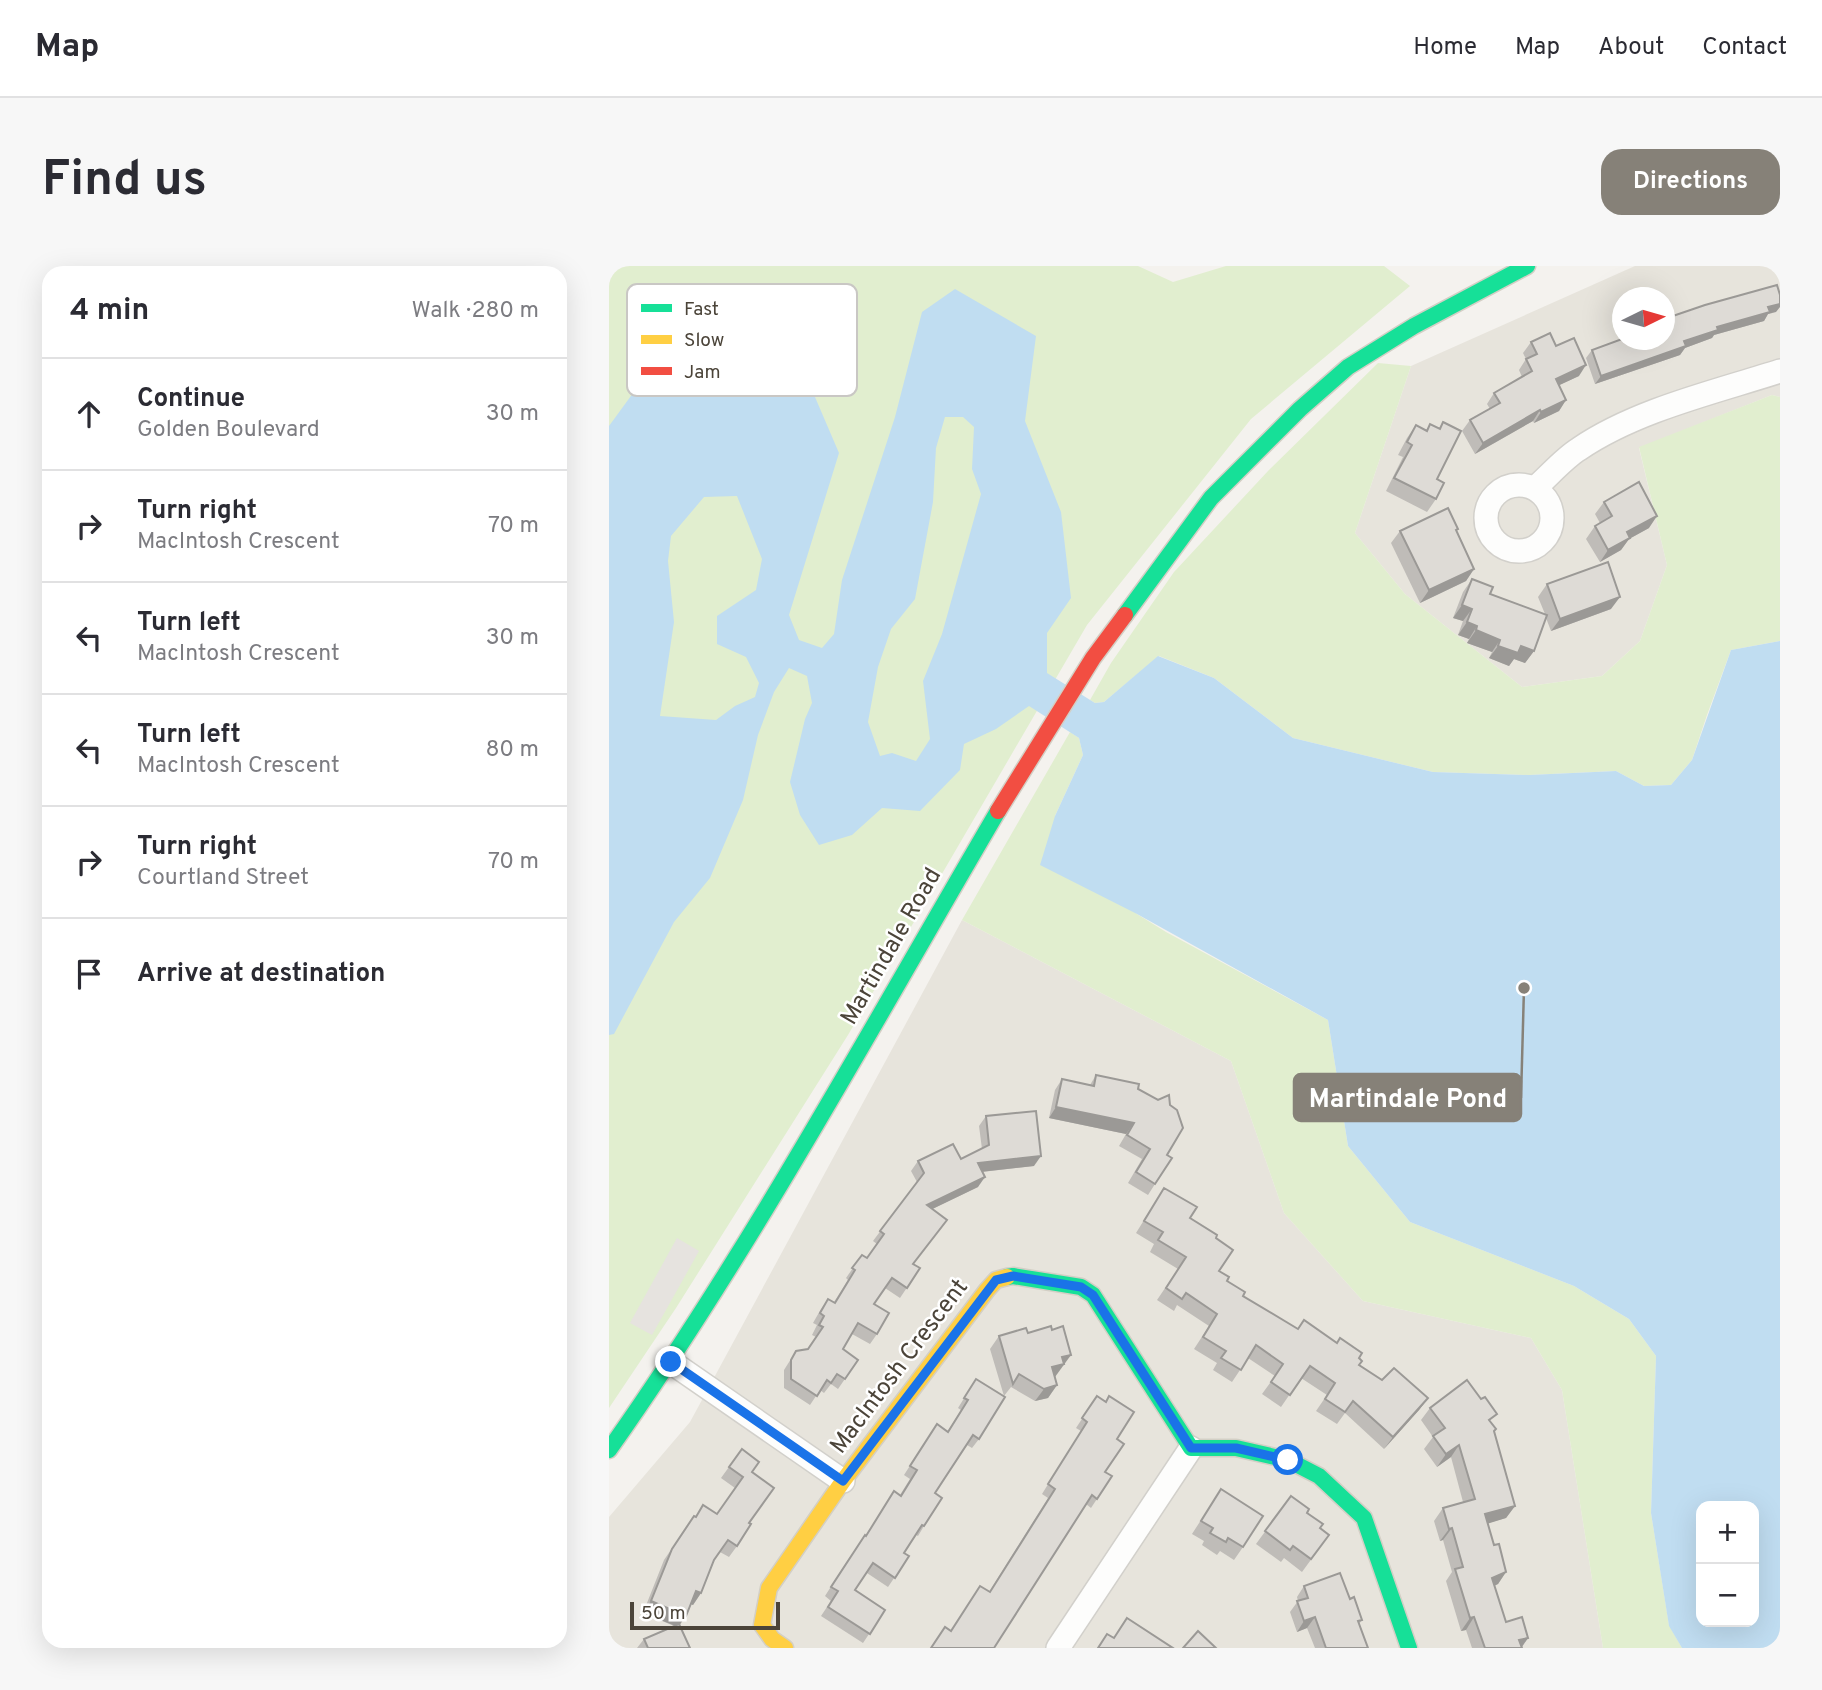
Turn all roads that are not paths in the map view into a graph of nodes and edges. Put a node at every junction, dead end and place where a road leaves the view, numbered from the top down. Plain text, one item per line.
1 (1527, 266) edge
2 (1780, 371) edge
3 (1535, 488) dead end
4 (671, 1362) junction
5 (1191, 1448) junction
6 (609, 1450) edge
7 (843, 1481) junction
8 (785, 1648) edge
9 (1058, 1648) edge
10 (1409, 1648) edge

1 - 4 main road, Martindale Road
2 - 3 street
4 - 6 main road
4 - 7 street
5 - 7 main road, MacIntosh Crescent
5 - 9 street
5 - 10 main road
7 - 8 main road, MacIntosh Crescent

